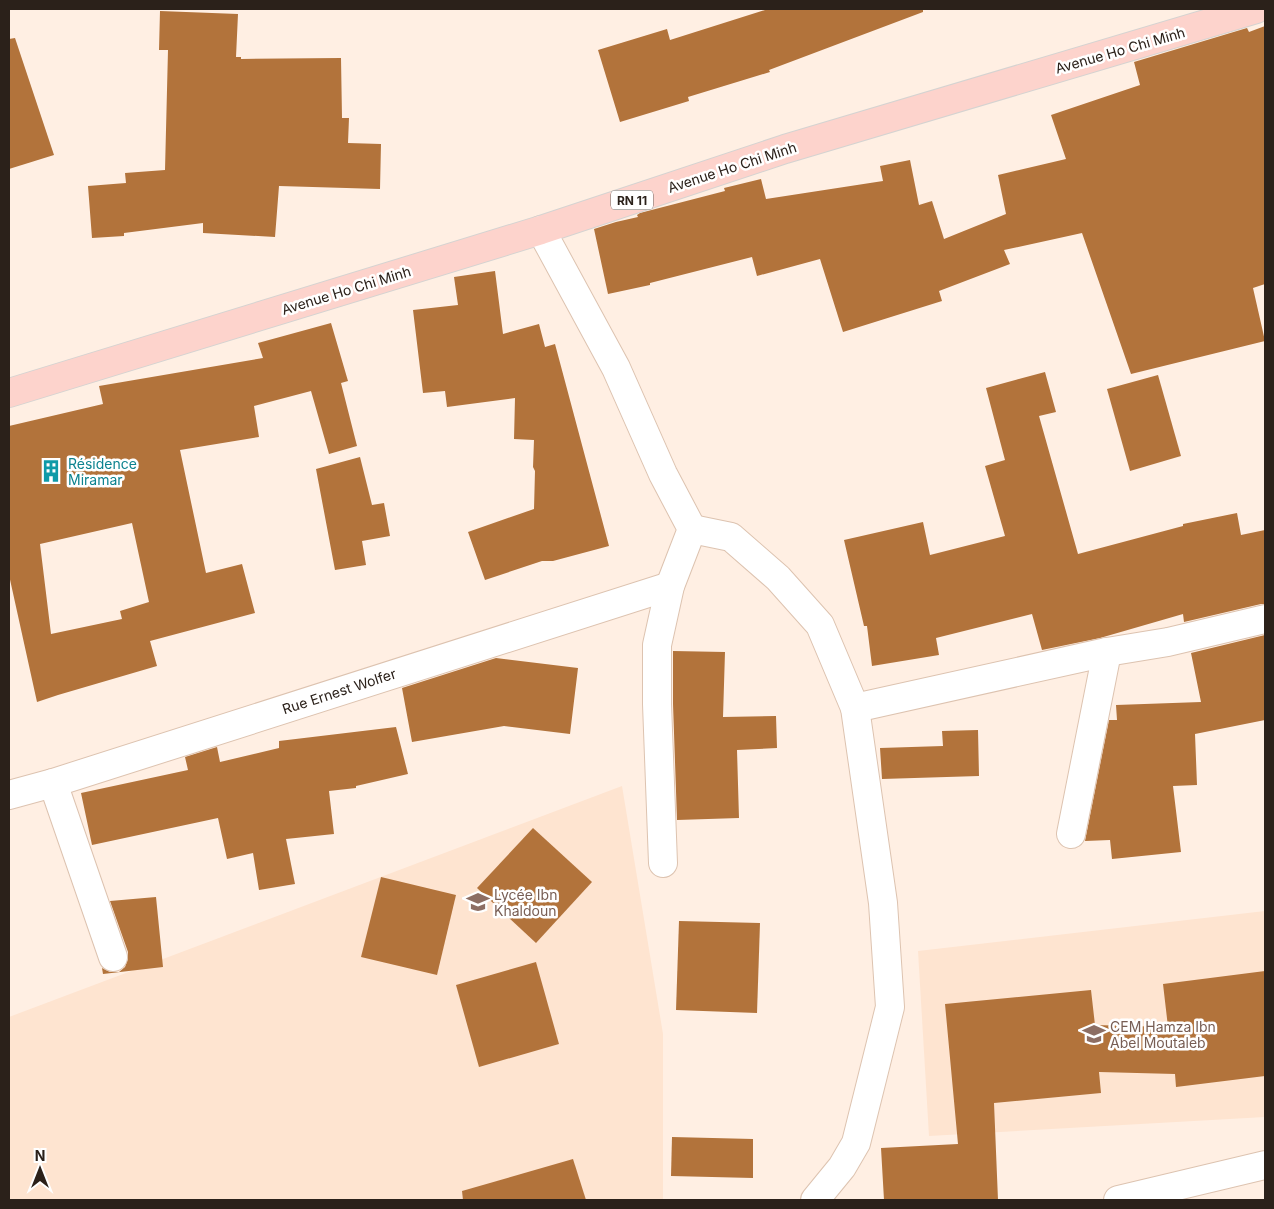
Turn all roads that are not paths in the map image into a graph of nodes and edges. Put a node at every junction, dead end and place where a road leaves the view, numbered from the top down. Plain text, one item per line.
1 (1256, 9) edge
2 (540, 230) junction
3 (9, 393) edge
4 (692, 529) junction
5 (670, 586) junction
6 (1265, 619) edge
7 (1107, 652) junction
8 (855, 708) junction
9 (53, 783) junction
10 (9, 795) edge
11 (1072, 834) dead end
12 (664, 863) dead end
13 (113, 957) dead end
14 (1265, 1165) edge
15 (814, 1200) edge
16 (1118, 1200) edge

1 - 2 main road, Avenue Ho Chi Minh / RN 11
2 - 3 main road, Avenue Ho Chi Minh / RN 11
2 - 4 street
4 - 5 street
4 - 8 street
5 - 9 street, Rue Ernest Wolfer
5 - 12 street
6 - 7 street
7 - 8 street
7 - 11 street
8 - 15 street
9 - 10 street, Rue Ernest Wolfer
9 - 13 street
14 - 16 street

